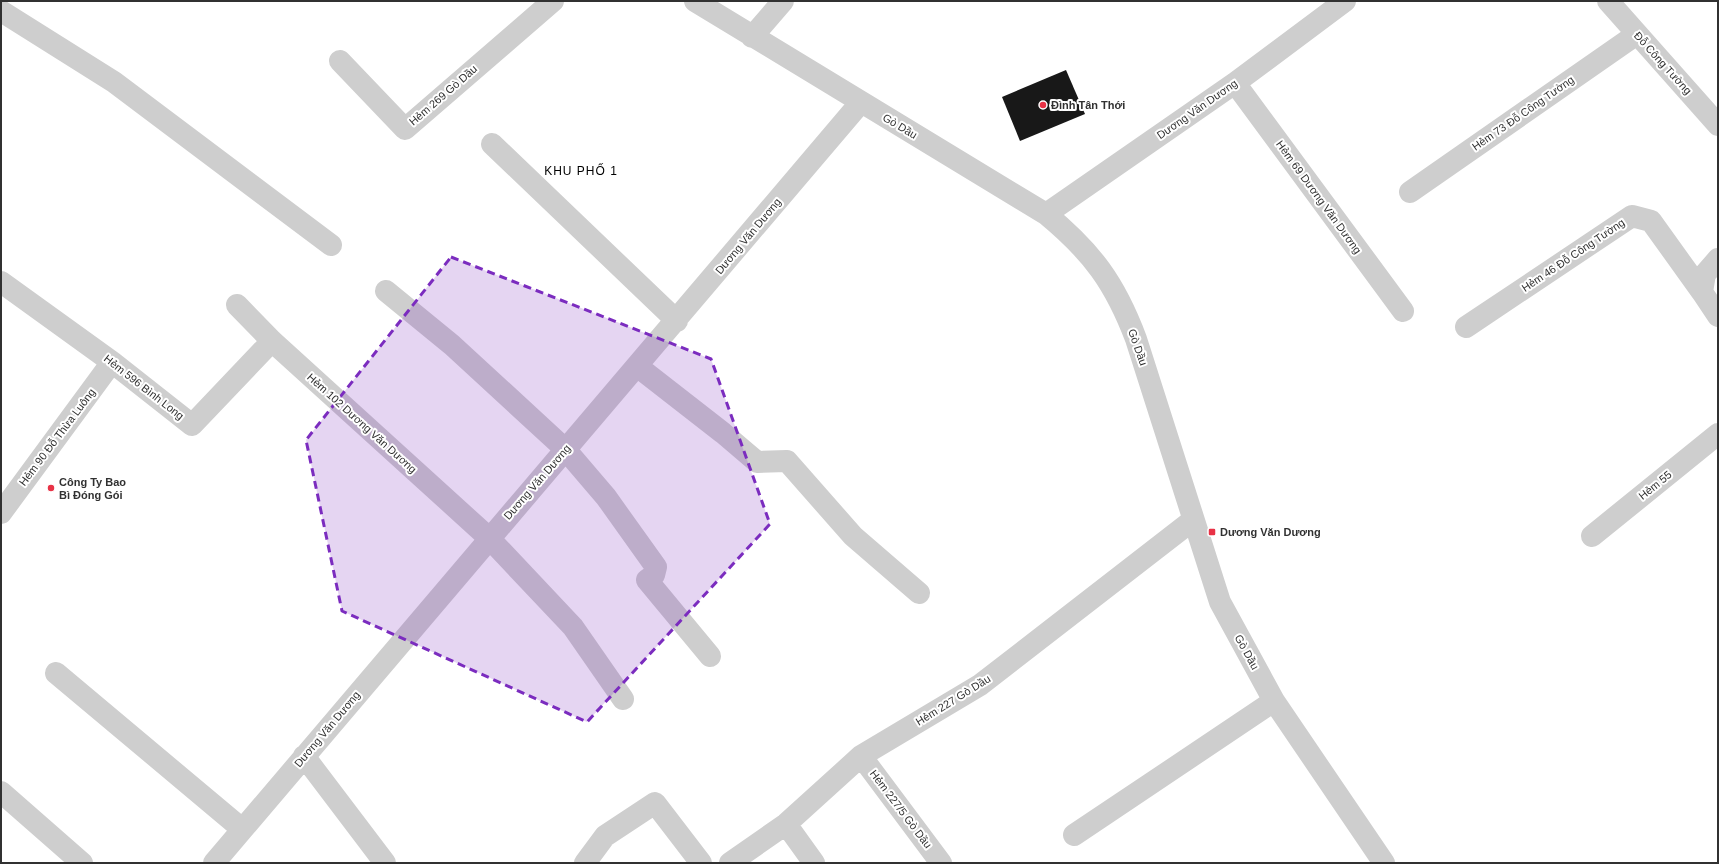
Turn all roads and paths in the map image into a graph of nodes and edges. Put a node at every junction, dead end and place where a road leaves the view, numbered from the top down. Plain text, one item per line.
1 (553, 1) edge
2 (695, 1) edge
3 (783, 1) edge
4 (1345, 1) edge
5 (1608, 1) edge
6 (1, 11) edge
7 (1637, 34) junction
8 (752, 37) junction
9 (340, 61) dead end
10 (1236, 83) junction
11 (861, 102) junction
12 (1718, 125) edge
13 (492, 144) dead end
14 (1410, 192) dead end
15 (1046, 214) junction
16 (331, 245) dead end
17 (1718, 259) edge
18 (1, 282) edge
19 (386, 291) dead end
20 (1702, 292) junction
21 (237, 305) dead end
22 (1403, 311) dead end
23 (1718, 316) edge
24 (677, 321) junction
25 (1466, 327) dead end
26 (272, 342) junction
27 (112, 362) junction
28 (637, 366) junction
29 (1718, 434) edge
30 (565, 448) junction
31 (1, 512) edge
32 (1193, 520) junction
33 (1592, 536) dead end
34 (489, 538) junction
35 (918, 593) dead end
36 (710, 656) dead end
37 (56, 673) dead end
38 (624, 699) dead end
39 (1274, 701) junction
40 (304, 756) junction
41 (861, 756) junction
42 (1, 792) edge
43 (786, 824) junction
44 (242, 829) junction
45 (1074, 835) dead end
46 (82, 863) edge
47 (214, 863) edge
48 (385, 863) edge
49 (585, 863) edge
50 (701, 863) edge
51 (730, 863) edge
52 (814, 863) edge
53 (941, 863) edge
54 (1384, 863) edge

1 - 9 street, Hẻm 269 Gò Dầu
2 - 8 street, Gò Dầu
3 - 8 street
4 - 10 street, Dương Văn Dương
5 - 7 street, Đỗ Công Tường
6 - 16 street
7 - 12 street, Đỗ Công Tường
7 - 14 street, Hẻm 73 Đỗ Công Tường
8 - 11 street, Gò Dầu
10 - 15 street, Dương Văn Dương
10 - 22 street, Hẻm 69 Dương Văn Dương
11 - 15 street, Gò Dầu
11 - 24 street, Dương Văn Dương
13 - 24 street
15 - 32 street, Gò Dầu
17 - 20 street
18 - 27 street, Hẻm 596 Bình Long
19 - 30 street
20 - 23 street
20 - 25 street, Hẻm 46 Đỗ Công Tường
21 - 26 street, Hẻm 102 Dương Văn Dương
24 - 28 street, Dương Văn Dương
26 - 27 street, Hẻm 596 Bình Long
26 - 34 street, Hẻm 102 Dương Văn Dương
27 - 31 street, Hẻm 90 Đỗ Thừa Luông
28 - 30 street, Dương Văn Dương
28 - 35 street
29 - 33 street, Hẻm 55
30 - 34 street, Dương Văn Dương
30 - 36 street
32 - 39 street, Gò Dầu
32 - 41 street, Hẻm 227 Gò Dầu
34 - 38 street, Hẻm 102 Dương Văn Dương
34 - 40 street, Dương Văn Dương
37 - 44 street
39 - 45 street
39 - 54 street, Gò Dầu
40 - 44 street, Dương Văn Dương
40 - 48 street
41 - 43 street, Hẻm 227 Gò Dầu
41 - 53 street, Hẻm 227/5 Gò Dầu
42 - 46 street
43 - 51 street, Hẻm 227 Gò Dầu
43 - 52 street
44 - 47 street, Dương Văn Dương
49 - 50 street

